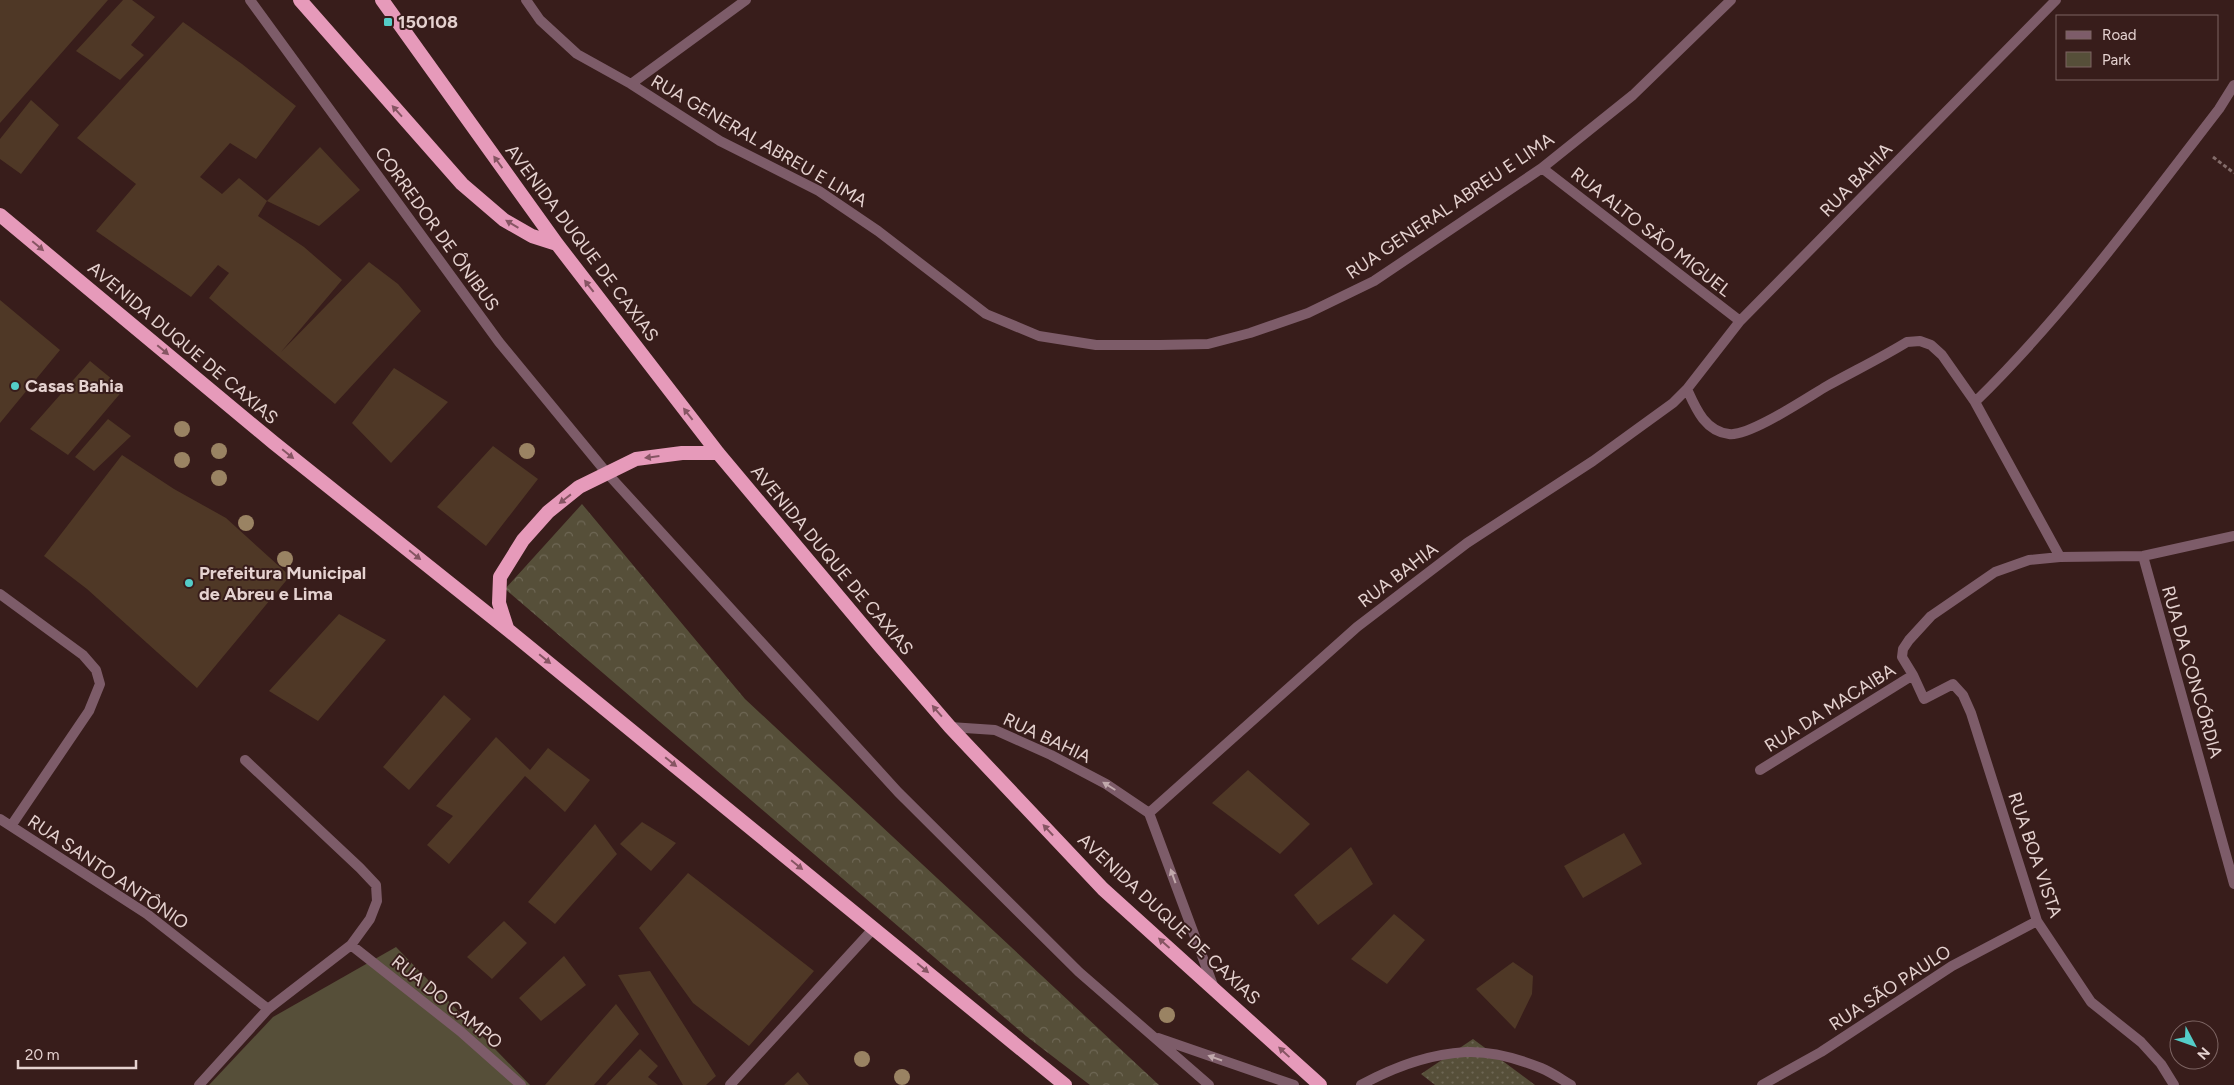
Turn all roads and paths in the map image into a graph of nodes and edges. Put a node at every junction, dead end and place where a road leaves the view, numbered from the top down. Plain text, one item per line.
1 (250, 0) edge
2 (300, 0) edge
3 (382, 0) edge
4 (526, 0) edge
5 (746, 0) edge
6 (1731, 0) edge
7 (2056, 0) edge
8 (631, 84) junction
9 (2234, 85) edge
10 (1542, 168) junction
11 (0, 215) edge
12 (557, 244) junction
13 (1740, 321) junction
14 (1687, 389) junction
15 (1975, 402) junction
16 (718, 453) junction
17 (606, 472) junction
18 (2234, 536) edge
19 (2143, 556) junction
20 (2060, 557) junction
21 (0, 594) edge
22 (508, 629) junction
23 (1913, 675) junction
24 (950, 727) junction
25 (245, 760) dead end
26 (1760, 770) dead end
27 (1149, 813) junction
28 (0, 820) edge
29 (11, 826) junction
30 (2234, 884) edge
31 (2037, 921) junction
32 (874, 928) junction
33 (351, 945) junction
34 (1214, 988) junction
35 (268, 1009) junction
36 (1154, 1037) junction
37 (199, 1085) edge
38 (521, 1085) edge
39 (730, 1085) edge
40 (1065, 1085) edge
41 (1209, 1085) edge
42 (1294, 1085) edge
43 (1320, 1085) edge
44 (1361, 1085) edge
45 (1571, 1085) edge
46 (1762, 1085) edge
47 (2174, 1085) edge

1 - 17 street, CORREDOR DE ÔNIBUS
12 -> 2 highway
12 -> 3 highway, AVENIDA DUQUE DE CAXIAS
4 - 8 street, RUA GENERAL ABREU E LIMA
5 - 8 street
6 - 10 street, RUA GENERAL ABREU E LIMA
7 - 13 street, RUA BAHIA
8 - 10 street, RUA GENERAL ABREU E LIMA
9 - 15 street
10 - 13 street, RUA ALTO SÃO MIGUEL
11 -> 22 highway, AVENIDA DUQUE DE CAXIAS
16 -> 12 highway, AVENIDA DUQUE DE CAXIAS
13 - 14 street, RUA BAHIA
14 - 15 street
14 - 27 street, RUA BAHIA
15 - 20 street
16 -> 17 highway
24 -> 16 highway, AVENIDA DUQUE DE CAXIAS
17 -> 22 highway
17 - 36 street, CORREDOR DE ÔNIBUS
18 - 19 street, RUA DA MACAIBA
19 - 20 street, RUA DA MACAIBA
19 - 30 street, RUA DA CONCÓRDIA
20 - 23 street, RUA DA MACAIBA
21 - 29 street
22 -> 32 highway, AVENIDA DUQUE DE CAXIAS
23 - 26 street, RUA DA MACAIBA
23 - 31 street, RUA BOA VISTA
27 -> 24 street, RUA BAHIA
34 -> 24 highway, AVENIDA DUQUE DE CAXIAS
25 - 33 street
34 -> 27 street
28 - 29 street, RUA SANTO ANTÔNIO
29 - 35 street, RUA SANTO ANTÔNIO
31 - 46 street, RUA SÃO PAULO
31 - 47 street, RUA BOA VISTA
32 - 39 street
32 -> 40 highway, AVENIDA DUQUE DE CAXIAS
33 - 35 street
33 - 38 street, RUA DO CAMPO
43 -> 34 highway, AVENIDA DUQUE DE CAXIAS
35 - 37 street
36 - 41 street, CORREDOR DE ÔNIBUS
42 -> 36 street
44 - 45 street

